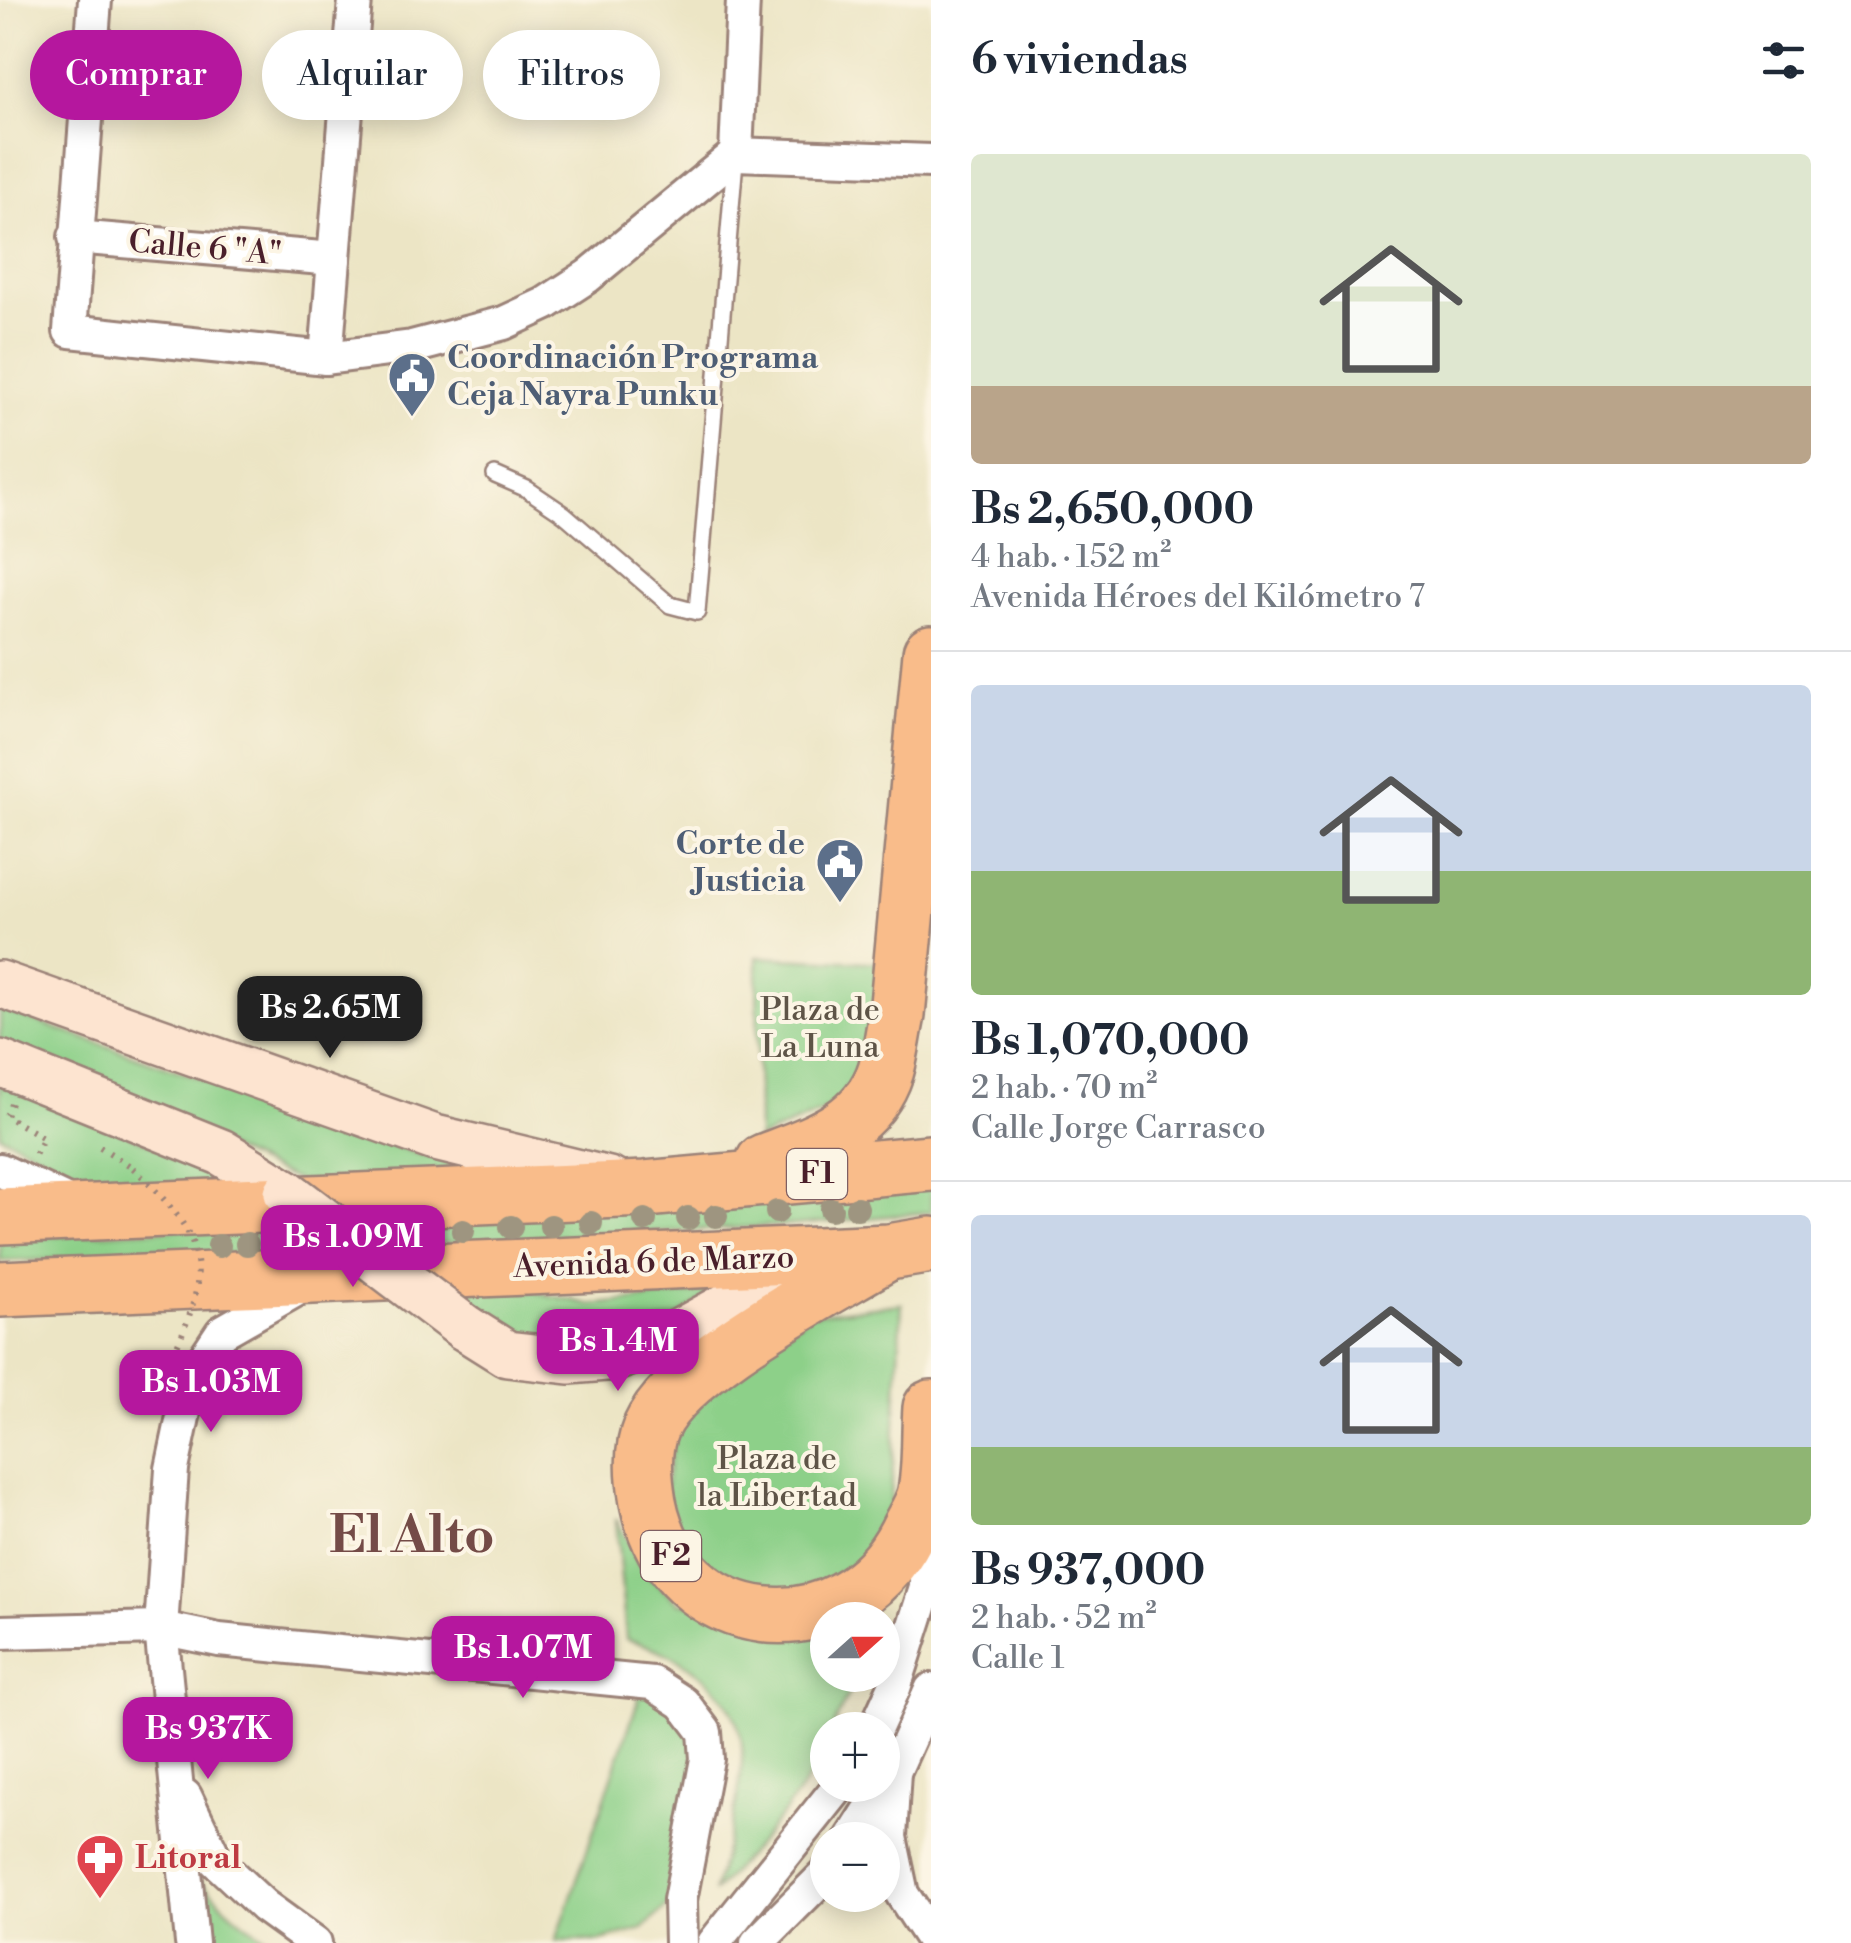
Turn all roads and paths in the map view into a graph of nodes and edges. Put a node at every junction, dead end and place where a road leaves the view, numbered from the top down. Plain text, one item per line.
1 (95, 0) edge
2 (355, 0) edge
3 (743, 0) edge
4 (736, 154) junction
5 (931, 160) edge
6 (75, 236) junction
7 (334, 259) junction
8 (326, 358) junction
9 (494, 475) dead end
10 (931, 653) edge
11 (0, 984) edge
12 (6, 1082) edge
13 (44, 1138) dead end
14 (931, 1163) edge
15 (133, 1168) dead end
16 (0, 1170) edge
17 (702, 1185) junction
18 (645, 1189) junction
19 (92, 1212) junction
20 (0, 1216) edge
21 (910, 1248) edge
22 (812, 1255) junction
23 (327, 1275) junction
24 (0, 1289) edge
25 (136, 1349) dead end
26 (170, 1361) dead end
27 (162, 1389) dead end
28 (931, 1408) edge
29 (926, 1495) junction
30 (161, 1628) junction
31 (0, 1632) edge
32 (931, 1690) edge
33 (883, 1712) edge
34 (900, 1759) edge
35 (176, 1778) junction
36 (826, 1802) edge
37 (892, 1802) edge
38 (810, 1890) edge
39 (931, 1938) edge
40 (192, 1943) edge
41 (315, 1943) edge
42 (681, 1943) edge
43 (714, 1943) edge
44 (757, 1943) edge

1 - 6 street
2 - 7 street
3 - 4 street
4 - 5 street
4 - 8 street
4 - 9 lane
6 - 7 street, Calle 6 "A"
6 - 8 street
7 - 8 street
10 - 17 highway
11 - 18 main road
12 - 13 path
12 - 22 main road, bridge
14 - 17 highway, F1
15 - 26 path, bridge
16 - 19 street
17 - 18 highway, F1
18 - 19 highway, F1
19 - 20 highway, F1
21 - 22 highway, Avenida 6 de Marzo
21 - 29 highway, F2
22 - 23 highway, Avenida 6 de Marzo
23 - 24 highway, Avenida 6 de Marzo
23 - 30 street
25 - 27 path
28 - 29 highway, F2
29 - 33 street
30 - 31 street
30 - 35 street
30 - 42 street
32 - 34 street
35 - 40 street
35 - 41 street
36 - 43 street
37 - 39 street
38 - 44 street

